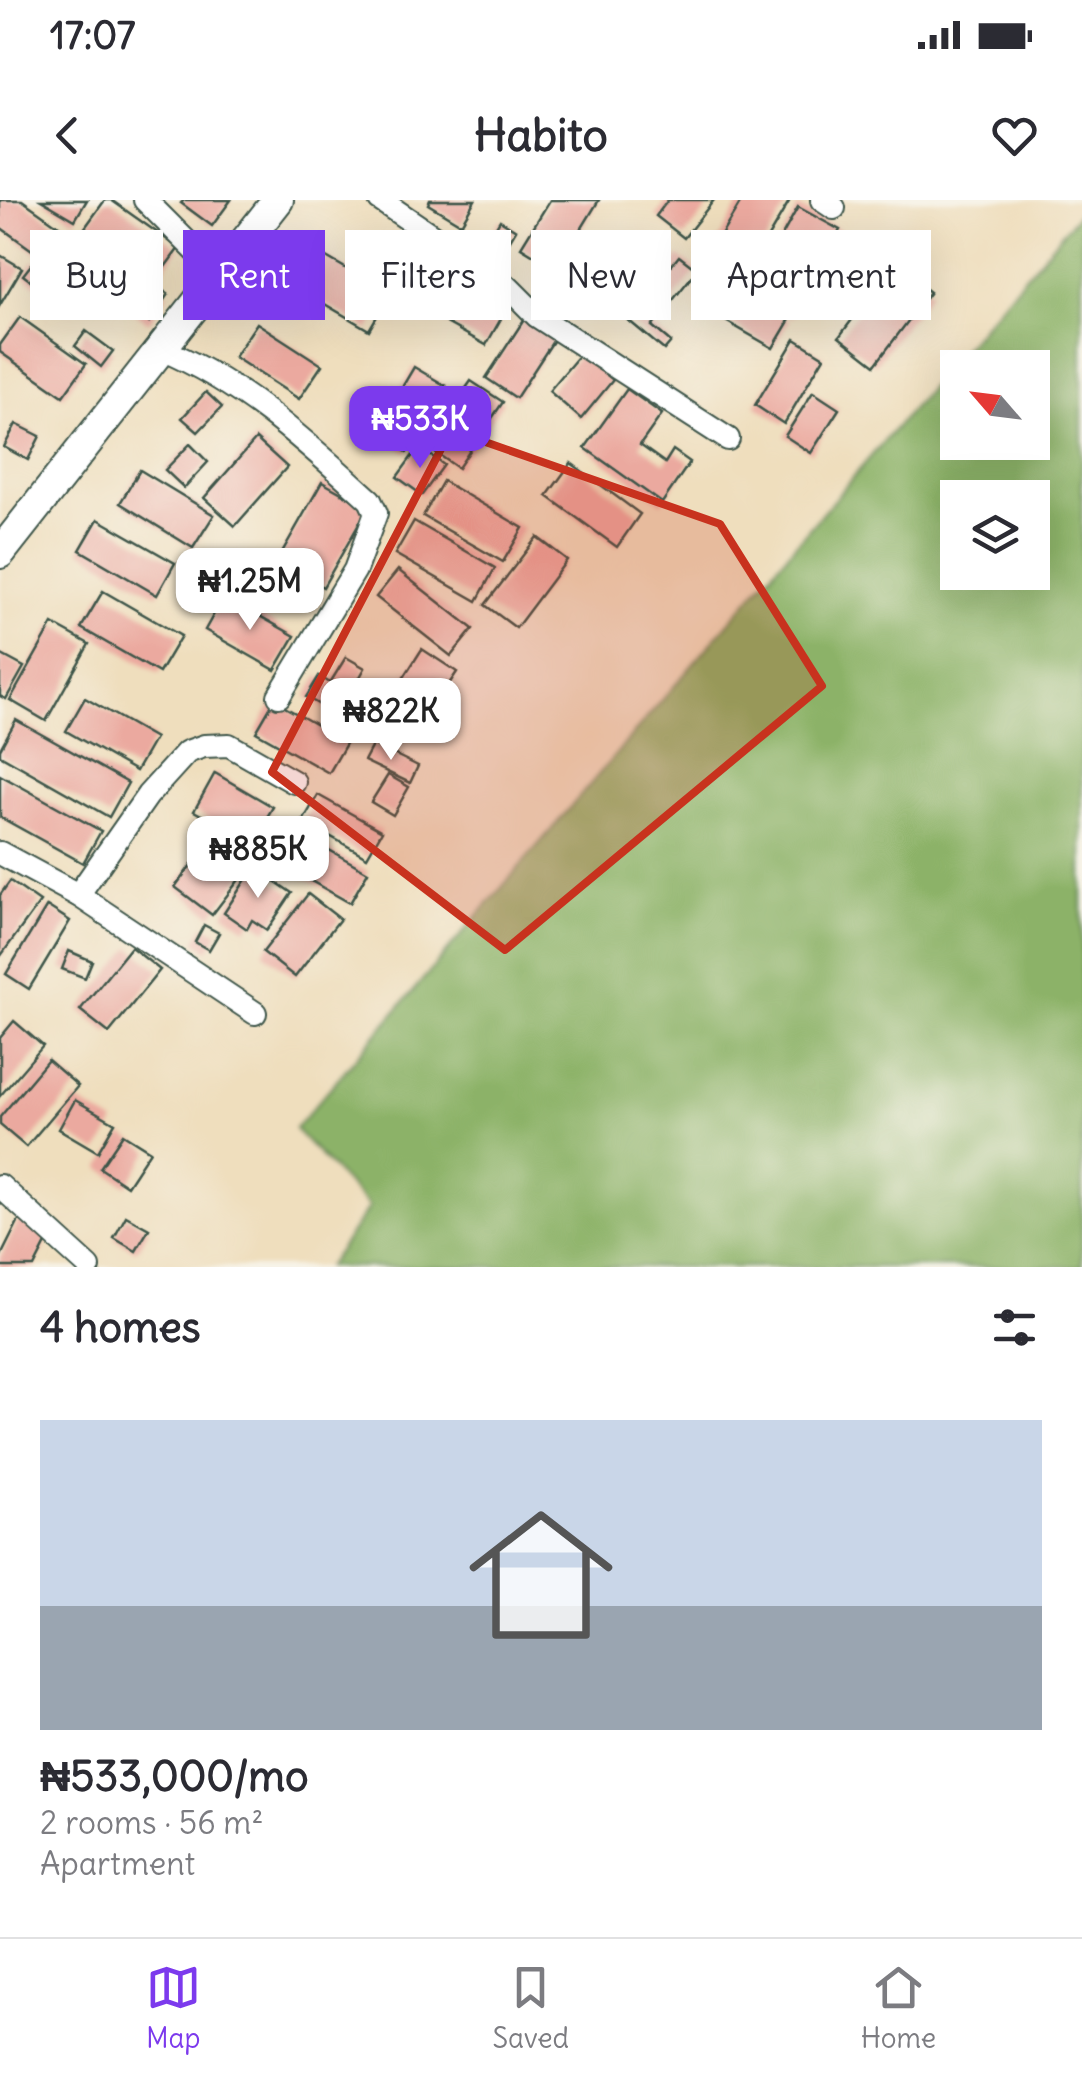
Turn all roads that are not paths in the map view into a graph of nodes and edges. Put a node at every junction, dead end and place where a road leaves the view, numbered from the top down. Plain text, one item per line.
1 (144, 200) edge
2 (278, 200) edge
3 (380, 200) edge
4 (255, 230) edge
5 (183, 238) edge
6 (185, 320) edge
7 (162, 349) junction
8 (728, 439) dead end
9 (0, 553) edge
10 (279, 696) dead end
11 (294, 782) dead end
12 (0, 852) edge
13 (78, 896) junction
14 (255, 1013) dead end
15 (0, 1186) edge
16 (90, 1267) edge

1 - 5 street
2 - 4 street
3 - 8 street
6 - 7 street
7 - 9 street
7 - 10 street
11 - 13 street
12 - 13 street
13 - 14 street
15 - 16 street

